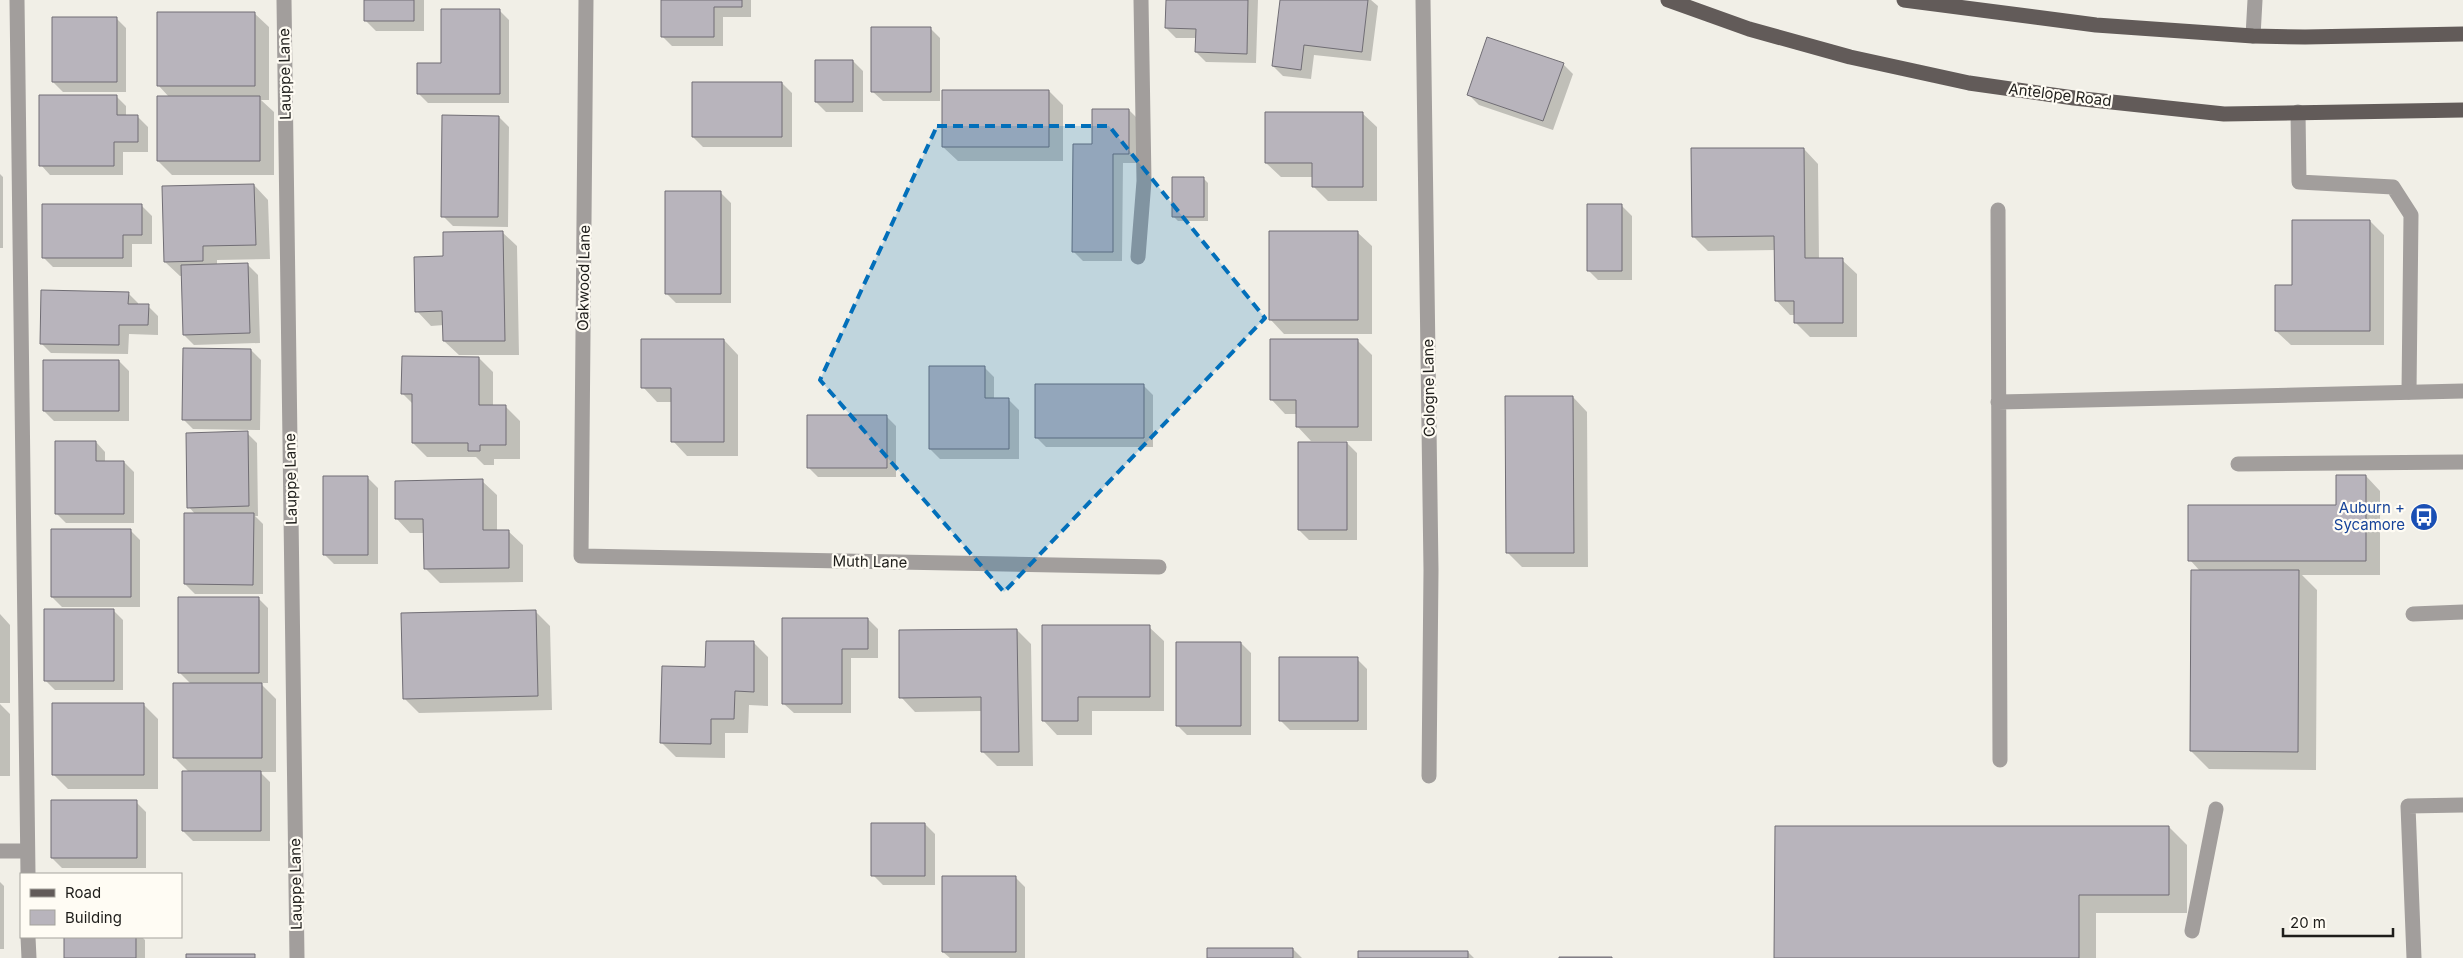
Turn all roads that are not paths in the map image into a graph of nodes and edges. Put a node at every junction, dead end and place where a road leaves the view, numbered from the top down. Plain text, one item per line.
1 (17, 0) edge
2 (284, 0) edge
3 (586, 0) edge
4 (1142, 0) edge
5 (1423, 0) edge
6 (1668, 0) edge
7 (1904, 0) edge
8 (2255, 0) edge
9 (1931, 2) edge
10 (2463, 34) edge
11 (2253, 36) junction
12 (2463, 110) edge
13 (2298, 112) junction
14 (1998, 210) dead end
15 (1138, 257) dead end
16 (2463, 391) edge
17 (2409, 392) junction
18 (1998, 402) junction
19 (2463, 462) edge
20 (2238, 464) dead end
21 (581, 556) joint
22 (1160, 567) dead end
23 (2463, 612) edge
24 (2413, 614) dead end
25 (2000, 760) dead end
26 (1429, 776) dead end
27 (2463, 805) edge
28 (2216, 809) dead end
29 (0, 851) edge
30 (27, 851) junction
31 (28, 873) edge
32 (2192, 930) dead end
33 (28, 938) edge
34 (28, 958) edge
35 (297, 958) edge
36 (2414, 958) edge

1 - 30 street
2 - 35 street, Lauppe Lane
3 - 21 street, Oakwood Lane
4 - 15 street
5 - 26 street, Cologne Lane
6 - 13 main road, Antelope Road
7 - 9 main road
8 - 11 street
9 - 11 main road
10 - 11 main road
12 - 13 main road, Antelope Road
13 - 17 street
14 - 18 street
16 - 17 street
17 - 18 street
18 - 25 street
19 - 20 street
21 - 22 street, Muth Lane
23 - 24 street
27 - 36 street
28 - 32 street
29 - 30 street
30 - 31 street
33 - 34 street

